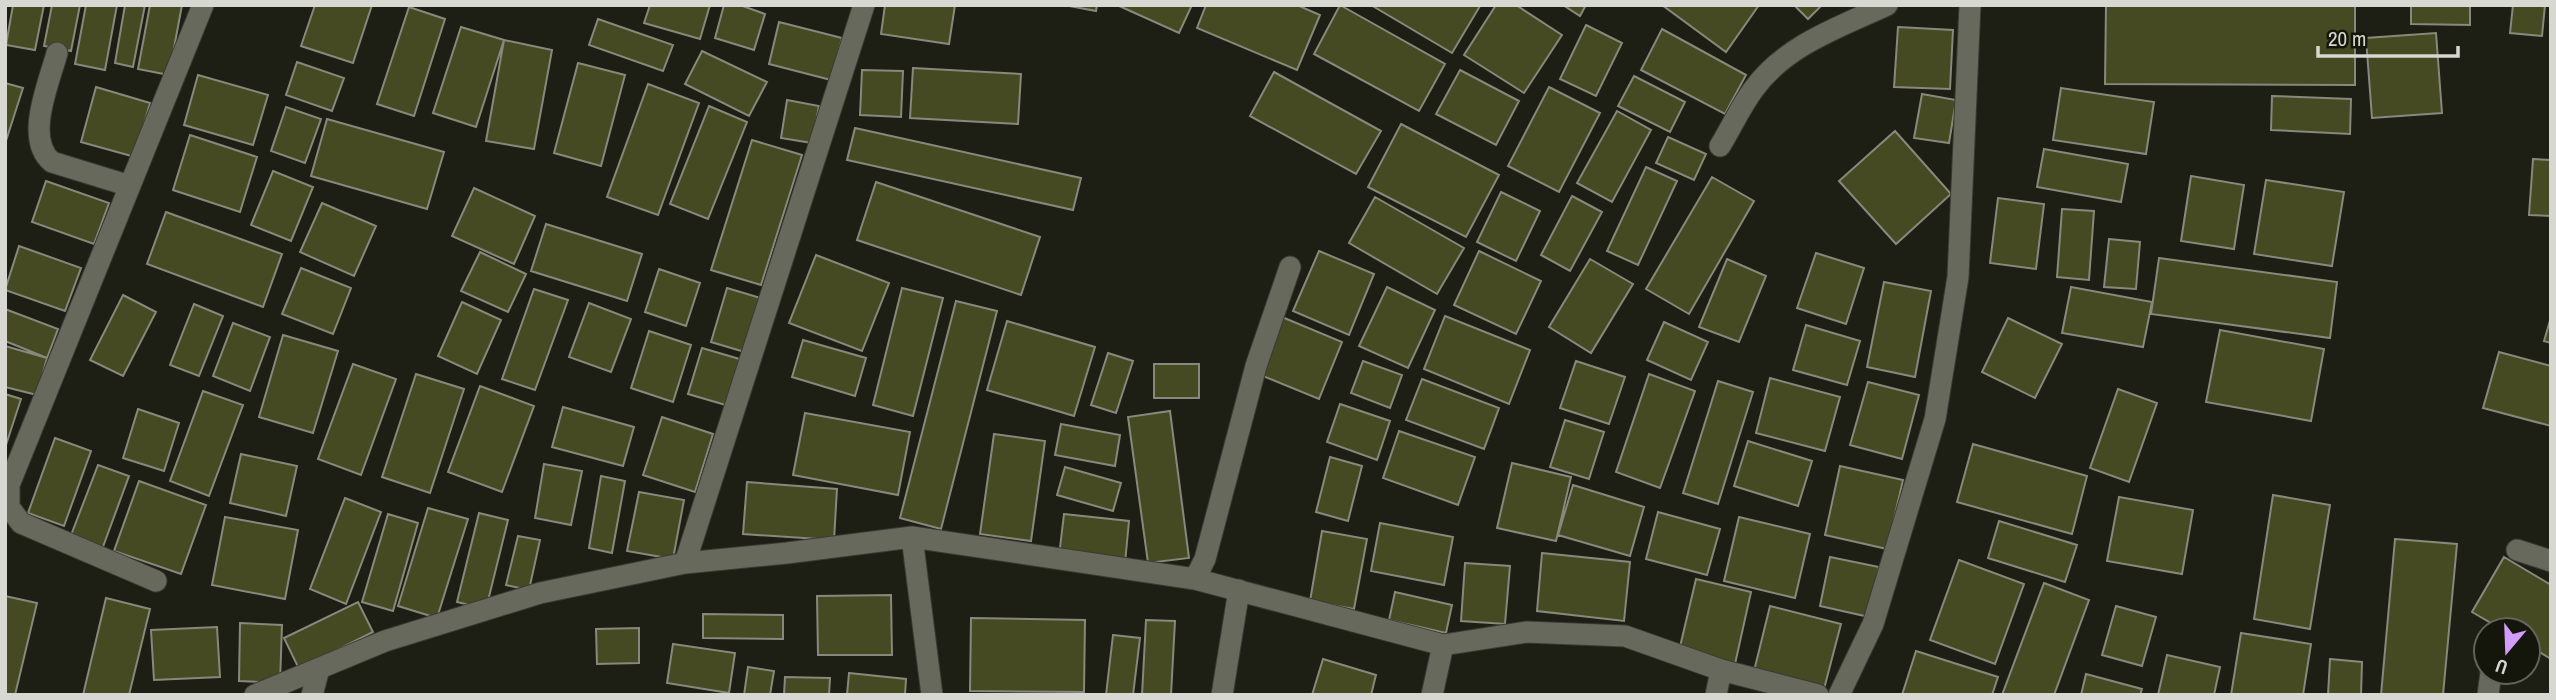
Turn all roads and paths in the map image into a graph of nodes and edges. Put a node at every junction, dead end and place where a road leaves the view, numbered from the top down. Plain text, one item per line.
1 (202, 5) edge
2 (864, 5) edge
3 (1887, 5) edge
4 (1970, 5) edge
5 (57, 53) dead end
6 (1720, 146) dead end
7 (130, 186) junction
8 (1290, 267) dead end
9 (912, 537) junction
10 (2517, 550) dead end
11 (2551, 561) edge
12 (685, 563) junction
13 (1195, 579) junction
14 (156, 581) dead end
15 (1239, 590) junction
16 (1443, 645) junction
17 (319, 669) junction
18 (1721, 670) junction
19 (255, 695) edge
20 (312, 695) edge
21 (932, 695) edge
22 (1222, 695) edge
23 (1432, 695) edge
24 (1716, 695) edge
25 (1818, 695) edge
26 (1839, 695) edge

1 - 7 street
2 - 12 street
3 - 6 street
4 - 26 street
5 - 7 street
7 - 14 street
8 - 13 street
9 - 12 street
9 - 13 street
9 - 21 street
10 - 11 street
12 - 17 street
13 - 15 street
15 - 16 street
15 - 22 street
16 - 18 street
16 - 23 street
17 - 19 street
17 - 20 street
18 - 24 street
18 - 25 street

